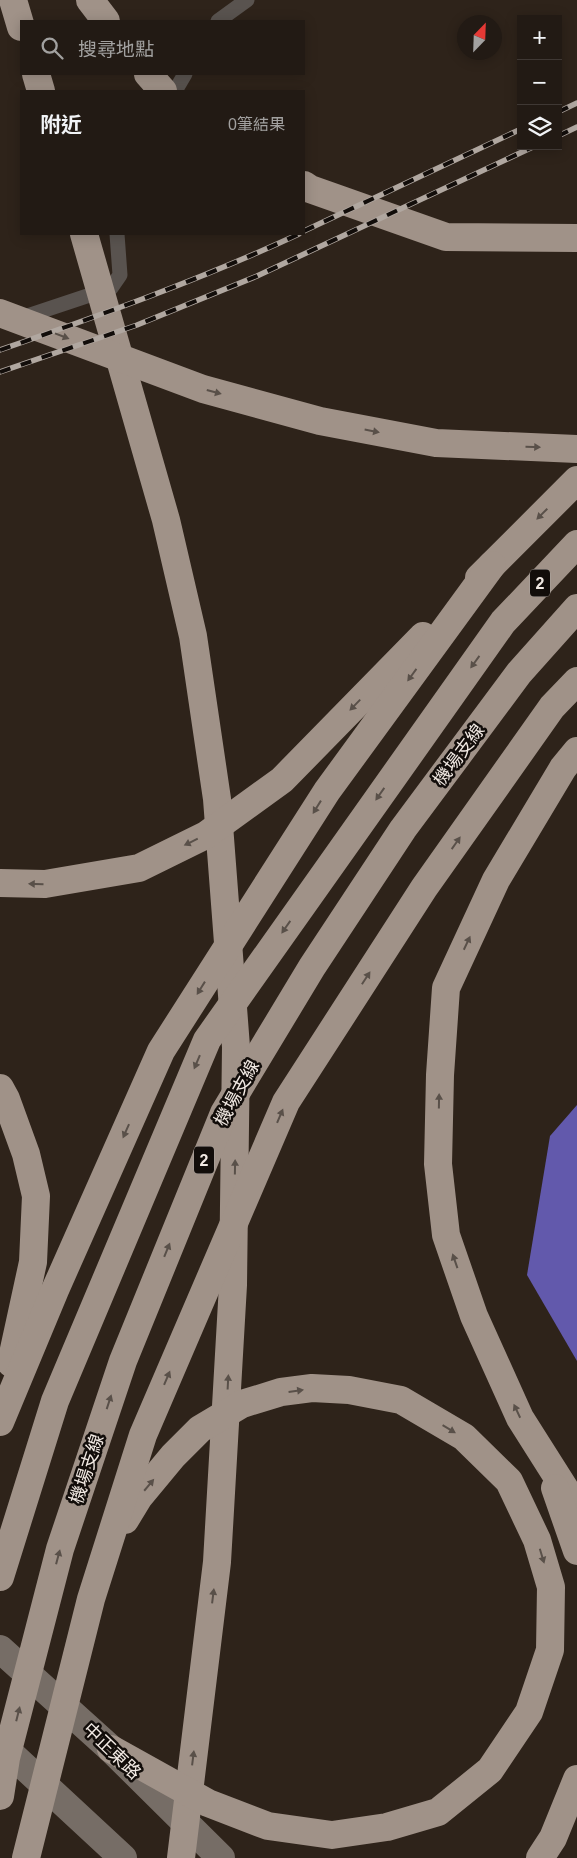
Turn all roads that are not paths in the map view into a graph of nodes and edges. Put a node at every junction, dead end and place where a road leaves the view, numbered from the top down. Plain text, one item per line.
1 (13, 0) edge
2 (90, 0) edge
3 (247, 0) edge
4 (105, 20) edge
5 (219, 20) edge
6 (20, 24) edge
7 (36, 75) edge
8 (149, 75) edge
9 (184, 75) edge
10 (41, 90) edge
11 (163, 90) edge
12 (177, 90) edge
13 (305, 186) edge
14 (84, 235) edge
15 (117, 235) edge
16 (577, 238) edge
17 (0, 313) edge
18 (0, 325) edge
19 (577, 449) edge
20 (577, 480) edge
21 (577, 544) edge
22 (492, 565) junction
23 (577, 608) edge
24 (577, 681) edge
25 (577, 751) edge
26 (0, 883) edge
27 (0, 1088) edge
28 (0, 1406) edge
29 (0, 1422) edge
30 (542, 1453) junction
31 (577, 1508) edge
32 (577, 1551) edge
33 (104, 1555) junction
34 (0, 1577) edge
35 (0, 1648) edge
36 (0, 1744) edge
37 (112, 1749) junction
38 (577, 1779) edge
39 (0, 1796) edge
40 (26, 1858) edge
41 (123, 1858) edge
42 (181, 1858) edge
43 (221, 1858) edge
44 (540, 1858) edge

1 - 6 highway
2 - 4 highway
3 - 5 lane
7 - 10 highway
8 - 11 highway
9 - 12 lane
13 - 16 highway
42 -> 14 highway
15 - 18 lane
17 -> 19 highway
20 -> 22 highway
21 -> 34 highway, 2
22 -> 26 highway
22 -> 29 highway
39 -> 23 highway, 機場支線 / 2
33 -> 24 highway
30 -> 25 highway
27 - 28 highway
30 - 31 highway
30 - 32 highway
33 -> 37 highway
33 - 40 highway
35 - 37 main road, 中正東路
36 - 41 main road
37 - 43 main road, 中正東路
38 - 44 highway

